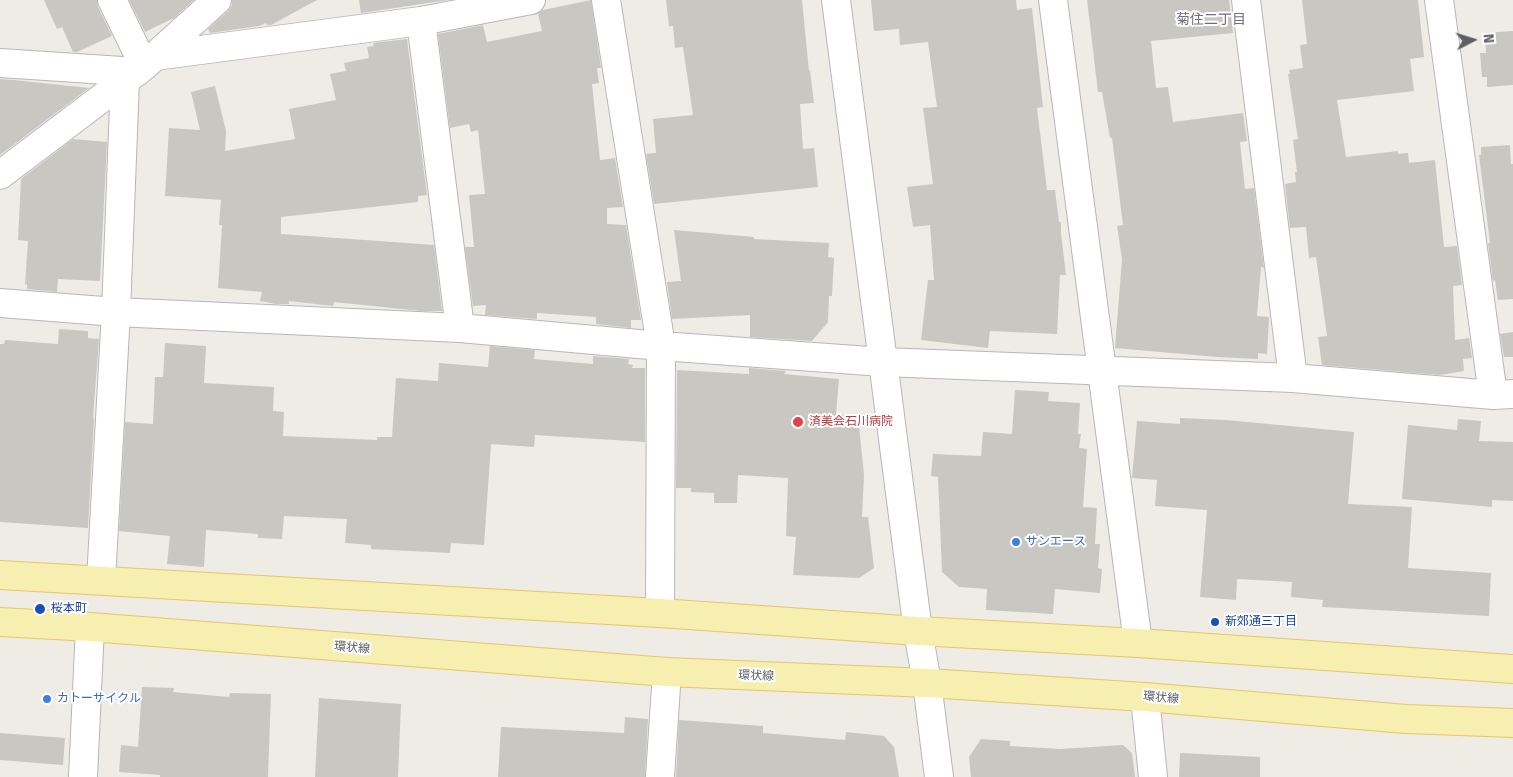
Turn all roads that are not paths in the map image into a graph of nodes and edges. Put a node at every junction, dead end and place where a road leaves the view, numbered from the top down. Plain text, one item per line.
1 (112, 0) edge
2 (217, 0) edge
3 (531, 0) edge
4 (606, 0) edge
5 (836, 0) edge
6 (1053, 0) edge
7 (1246, 0) edge
8 (1439, 0) edge
9 (422, 21) junction
10 (0, 63) edge
11 (140, 69) junction
12 (0, 175) edge
13 (0, 303) edge
14 (116, 312) junction
15 (460, 328) junction
16 (661, 346) junction
17 (883, 362) junction
18 (1102, 370) junction
19 (1293, 378) junction
20 (1503, 394) edge
21 (0, 575) edge
22 (101, 580) junction
23 (660, 613) junction
24 (0, 622) edge
25 (90, 627) junction
26 (918, 631) junction
27 (1138, 643) junction
28 (1513, 669) edge
29 (667, 672) junction
30 (927, 683) junction
31 (1145, 697) junction
32 (1513, 723) edge
33 (83, 777) edge
34 (660, 777) edge
35 (939, 777) edge
36 (1154, 777) edge

1 - 11 street
2 - 11 street
3 - 9 street
4 - 16 street
5 - 17 street
6 - 18 street
7 - 19 street
8 - 20 street
9 - 11 street
9 - 15 street
10 - 11 street
11 - 12 street
11 - 14 street
13 - 14 street
14 - 15 street
14 - 22 street
15 - 16 street
16 - 17 street
16 - 23 street
17 - 18 street
17 - 26 street
18 - 19 street
18 - 27 street
19 - 20 street
21 - 22 main road
22 - 23 main road
23 - 26 main road
24 - 25 main road, 環状線
25 - 29 main road, 環状線
25 - 33 street
26 - 27 main road
26 - 30 street
27 - 28 main road
29 - 30 main road, 環状線
29 - 34 street
30 - 31 main road, 環状線
30 - 35 street
31 - 32 main road, 環状線
31 - 36 street

